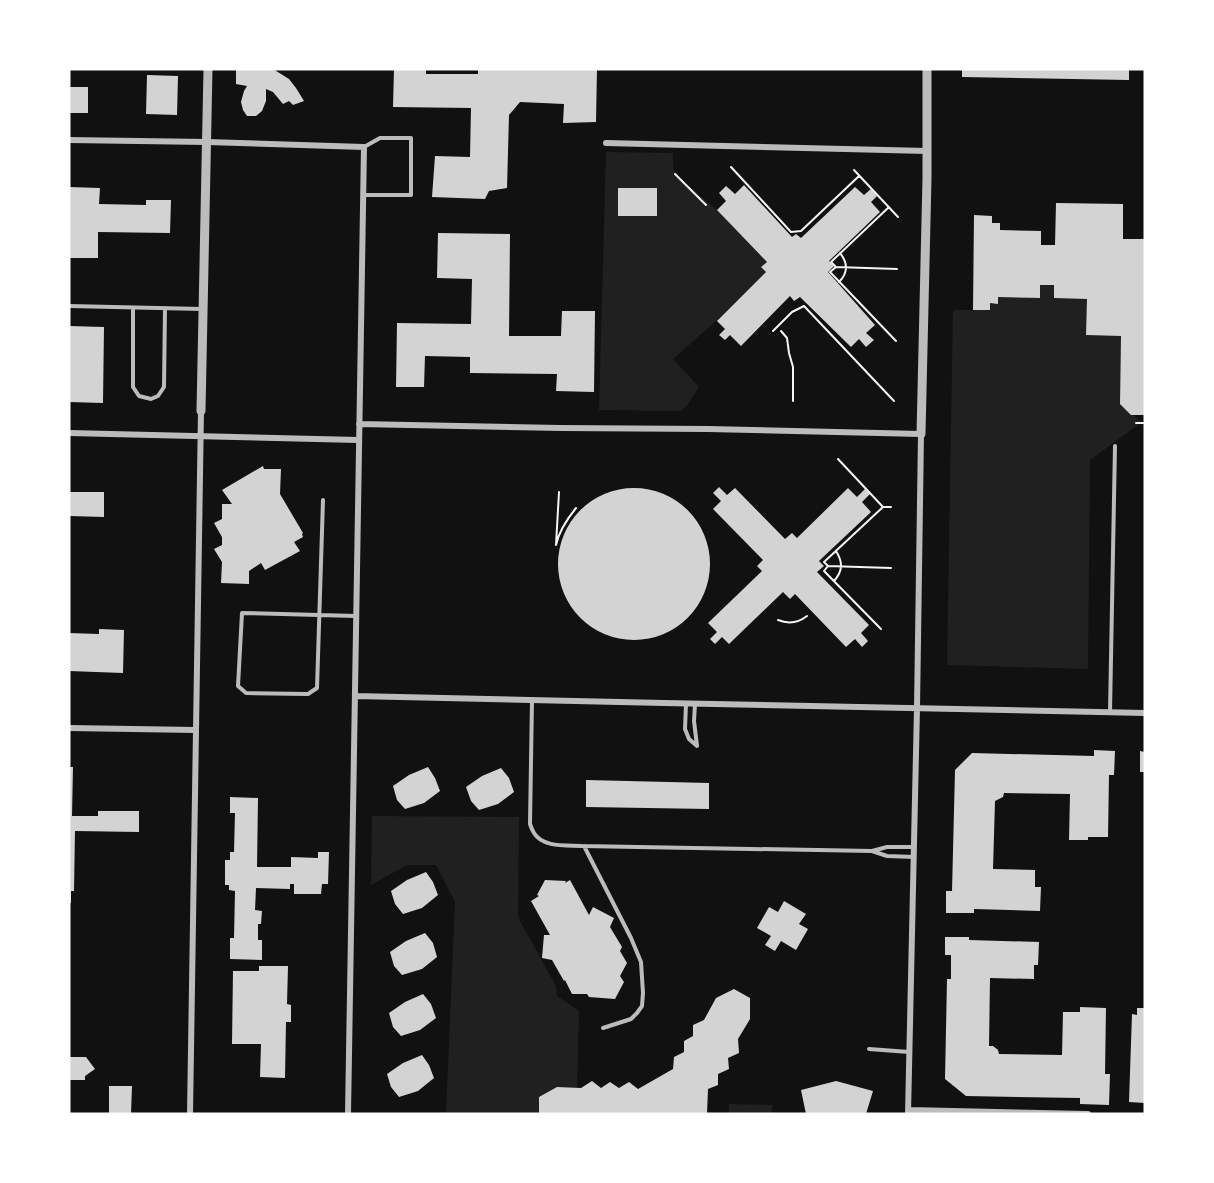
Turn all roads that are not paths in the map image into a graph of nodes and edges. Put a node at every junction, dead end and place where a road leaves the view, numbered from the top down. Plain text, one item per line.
1 (208, 69) edge
2 (927, 69) edge
3 (69, 140) edge
4 (207, 142) junction
5 (606, 143) dead end
6 (364, 147) junction
7 (927, 151) junction
8 (363, 195) junction
9 (69, 306) edge
10 (133, 308) junction
11 (165, 308) junction
12 (202, 309) junction
13 (201, 411) joint
14 (359, 424) junction
15 (69, 433) edge
16 (921, 434) junction
17 (200, 437) junction
18 (358, 440) junction
19 (1115, 446) dead end
20 (323, 500) dead end
21 (319, 615) junction
22 (356, 616) junction
23 (355, 696) junction
24 (532, 700) junction
25 (686, 704) junction
26 (694, 704) junction
27 (917, 708) junction
28 (1110, 712) junction
29 (1145, 713) edge
30 (69, 728) edge
31 (195, 730) junction
32 (584, 846) junction
33 (914, 847) junction
34 (872, 851) junction
35 (914, 857) junction
36 (603, 1028) dead end
37 (870, 1049) dead end
38 (909, 1052) junction
39 (908, 1112) edge
40 (190, 1114) edge
41 (348, 1114) edge
42 (1088, 1114) edge

1 - 4 street
2 - 7 street
3 - 4 street
4 - 6 street
4 - 12 street
5 - 7 street
6 - 8 street
6 - 8 lane
7 - 16 street
8 - 14 street
9 - 10 lane
10 - 11 lane
10 - 11 lane
11 - 12 lane
12 - 13 street
13 - 17 street
14 - 16 street
14 - 18 street
15 - 17 street
16 - 27 street
17 - 18 street
17 - 31 street
18 - 22 street
19 - 28 lane
20 - 21 lane
21 - 21 lane
21 - 22 lane
22 - 23 street
23 - 24 street
23 - 41 street
24 - 25 street
24 - 32 lane
25 - 26 street
25 - 26 lane
26 - 27 street
27 - 28 street
27 - 33 street
28 - 29 street
30 - 31 street
31 - 40 street
32 - 34 lane
32 - 36 lane
33 - 34 lane
33 - 35 street
34 - 35 lane
35 - 38 street
37 - 38 lane
38 - 39 street
39 - 42 street

